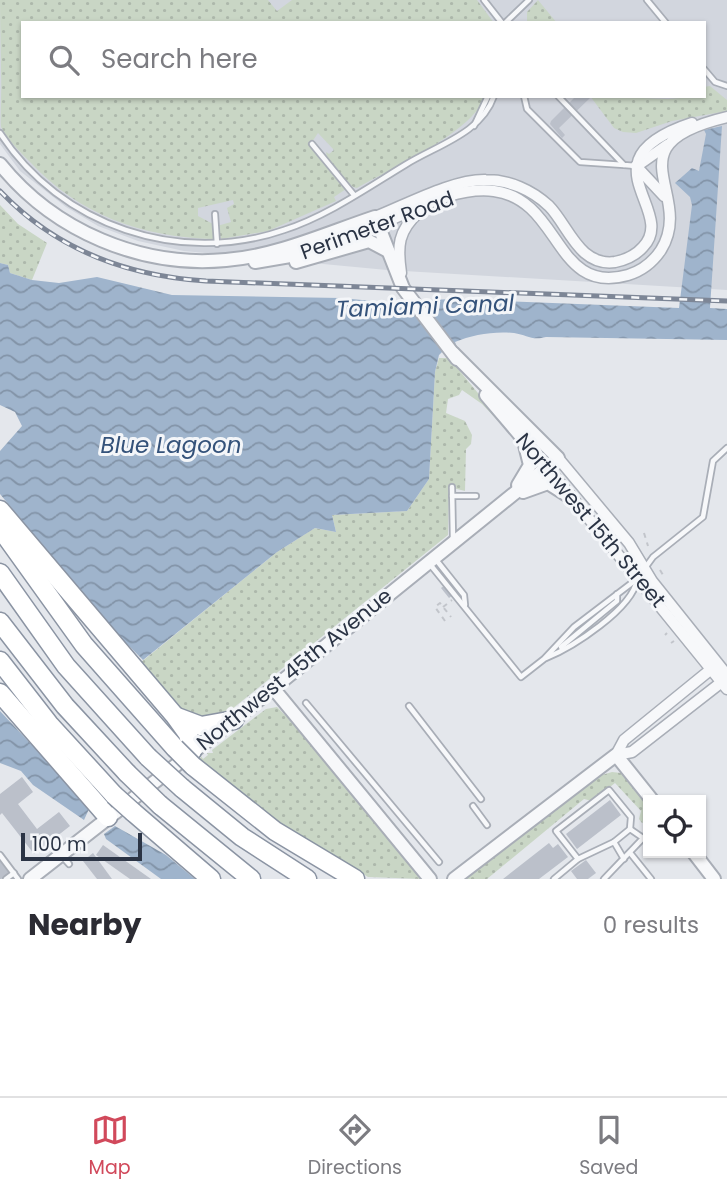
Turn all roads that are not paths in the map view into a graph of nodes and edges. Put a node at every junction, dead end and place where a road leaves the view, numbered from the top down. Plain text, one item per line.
1 (484, 0) edge
2 (529, 0) edge
3 (647, 0) edge
4 (511, 20) edge
5 (502, 21) edge
6 (664, 21) edge
7 (706, 71) edge
8 (727, 86) edge
9 (487, 98) edge
10 (493, 98) edge
11 (524, 98) edge
12 (560, 98) edge
13 (727, 117) edge
14 (710, 121) junction
15 (474, 126) junction
16 (0, 133) edge
17 (673, 141) junction
18 (312, 144) dead end
19 (0, 164) edge
20 (624, 165) junction
21 (636, 166) junction
22 (354, 195) junction
23 (669, 203) junction
24 (424, 207) junction
25 (215, 214) dead end
26 (376, 221) junction
27 (217, 244) junction
28 (388, 251) junction
29 (227, 260) junction
30 (254, 262) junction
31 (405, 293) junction
32 (453, 353) junction
33 (518, 432) junction
34 (727, 448) edge
35 (558, 458) junction
36 (547, 467) junction
37 (452, 487) dead end
38 (452, 496) junction
39 (476, 496) dead end
40 (570, 497) junction
41 (506, 500) junction
42 (0, 510) edge
43 (0, 528) edge
44 (619, 531) junction
45 (605, 541) junction
46 (454, 542) junction
47 (430, 559) junction
48 (645, 568) junction
49 (0, 573) edge
50 (637, 579) junction
51 (617, 593) junction
52 (0, 622) edge
53 (561, 647) dead end
54 (544, 659) junction
55 (0, 661) edge
56 (715, 666) junction
57 (726, 681) edge
58 (273, 688) junction
59 (0, 694) edge
60 (678, 694) junction
61 (306, 703) dead end
62 (409, 706) dead end
63 (690, 708) junction
64 (176, 716) junction
65 (234, 720) junction
66 (186, 755) junction
67 (616, 755) junction
68 (648, 795) edge
69 (481, 799) dead end
70 (472, 806) dead end
71 (108, 817) junction
72 (487, 824) dead end
73 (630, 829) junction
74 (643, 838) joint
75 (614, 842) junction
76 (631, 854) junction
77 (0, 855) edge
78 (698, 858) edge
79 (578, 859) junction
80 (624, 859) junction
81 (439, 862) dead end
82 (14, 873) junction
83 (32, 874) edge
84 (6, 879) edge
85 (19, 879) edge
86 (211, 879) edge
87 (251, 879) edge
88 (307, 879) edge
89 (355, 879) edge
90 (430, 879) edge
91 (454, 879) edge
92 (554, 879) edge
93 (604, 879) edge
94 (651, 879) edge
95 (714, 879) edge

1 - 5 lane
2 - 4 lane
3 - 6 lane
7 - 8 lane
9 - 15 lane
10 - 15 lane
11 - 20 lane
12 - 20 lane
13 - 14 street
14 - 17 street
14 - 21 street
15 - 22 lane
16 - 27 lane
17 - 21 street
17 - 23 street, Perimeter Road
18 - 22 lane
19 - 29 street, Perimeter Road
20 - 21 lane
21 - 23 street
21 - 26 street, Perimeter Road
22 - 27 lane
23 - 24 street, Perimeter Road
24 - 26 street, Perimeter Road
24 - 31 street
25 - 27 lane
26 - 28 street, Northwest 15th Street
26 - 29 street, Perimeter Road
26 - 30 street, Perimeter Road
28 - 30 street
28 - 31 street, Northwest 15th Street
29 - 30 street, Perimeter Road
31 - 32 street, Northwest 15th Street
32 - 33 street, Northwest 15th Street
32 - 35 street, Northwest 15th Street
33 - 36 street, Northwest 15th Street
33 - 41 street
34 - 48 lane
35 - 36 street, Northwest 45th Avenue
35 - 44 street, Northwest 15th Street
36 - 40 street, Northwest 15th Street
36 - 41 street, Northwest 45th Avenue
37 - 38 lane
38 - 39 lane
38 - 46 lane
40 - 41 street
40 - 45 street, Northwest 15th Street
41 - 46 street, Northwest 45th Avenue
42 - 64 highway
43 - 66 highway
44 - 45 street
44 - 48 street, Northwest 15th Street
45 - 50 street, Northwest 15th Street
46 - 47 street, Northwest 45th Avenue
47 - 54 lane
47 - 58 street, Northwest 45th Avenue
48 - 50 lane
48 - 56 street, Northwest 15th Street
49 - 88 highway, bridge
50 - 51 lane
50 - 54 lane
50 - 56 street, Northwest 15th Street
51 - 53 lane
51 - 54 lane
52 - 87 highway, bridge
55 - 86 highway, bridge
56 - 57 street, Northwest 15th Street
56 - 60 street
57 - 63 street
58 - 65 street, Northwest 45th Avenue
58 - 90 street
59 - 71 highway
60 - 63 street
60 - 67 street
61 - 81 lane
62 - 69 lane
63 - 67 street
64 - 65 highway
64 - 66 highway
65 - 66 street, Northwest 45th Avenue
66 - 71 street, Northwest 45th Avenue
66 - 89 highway
67 - 68 street
67 - 91 street
70 - 72 lane
71 - 83 street, Northwest 45th Avenue
73 - 74 lane
73 - 75 lane
73 - 79 lane
74 - 76 lane
75 - 79 lane
75 - 80 lane
76 - 80 lane
76 - 94 lane
77 - 82 lane
78 - 95 street
79 - 92 lane
80 - 93 lane
82 - 84 lane
82 - 85 lane

